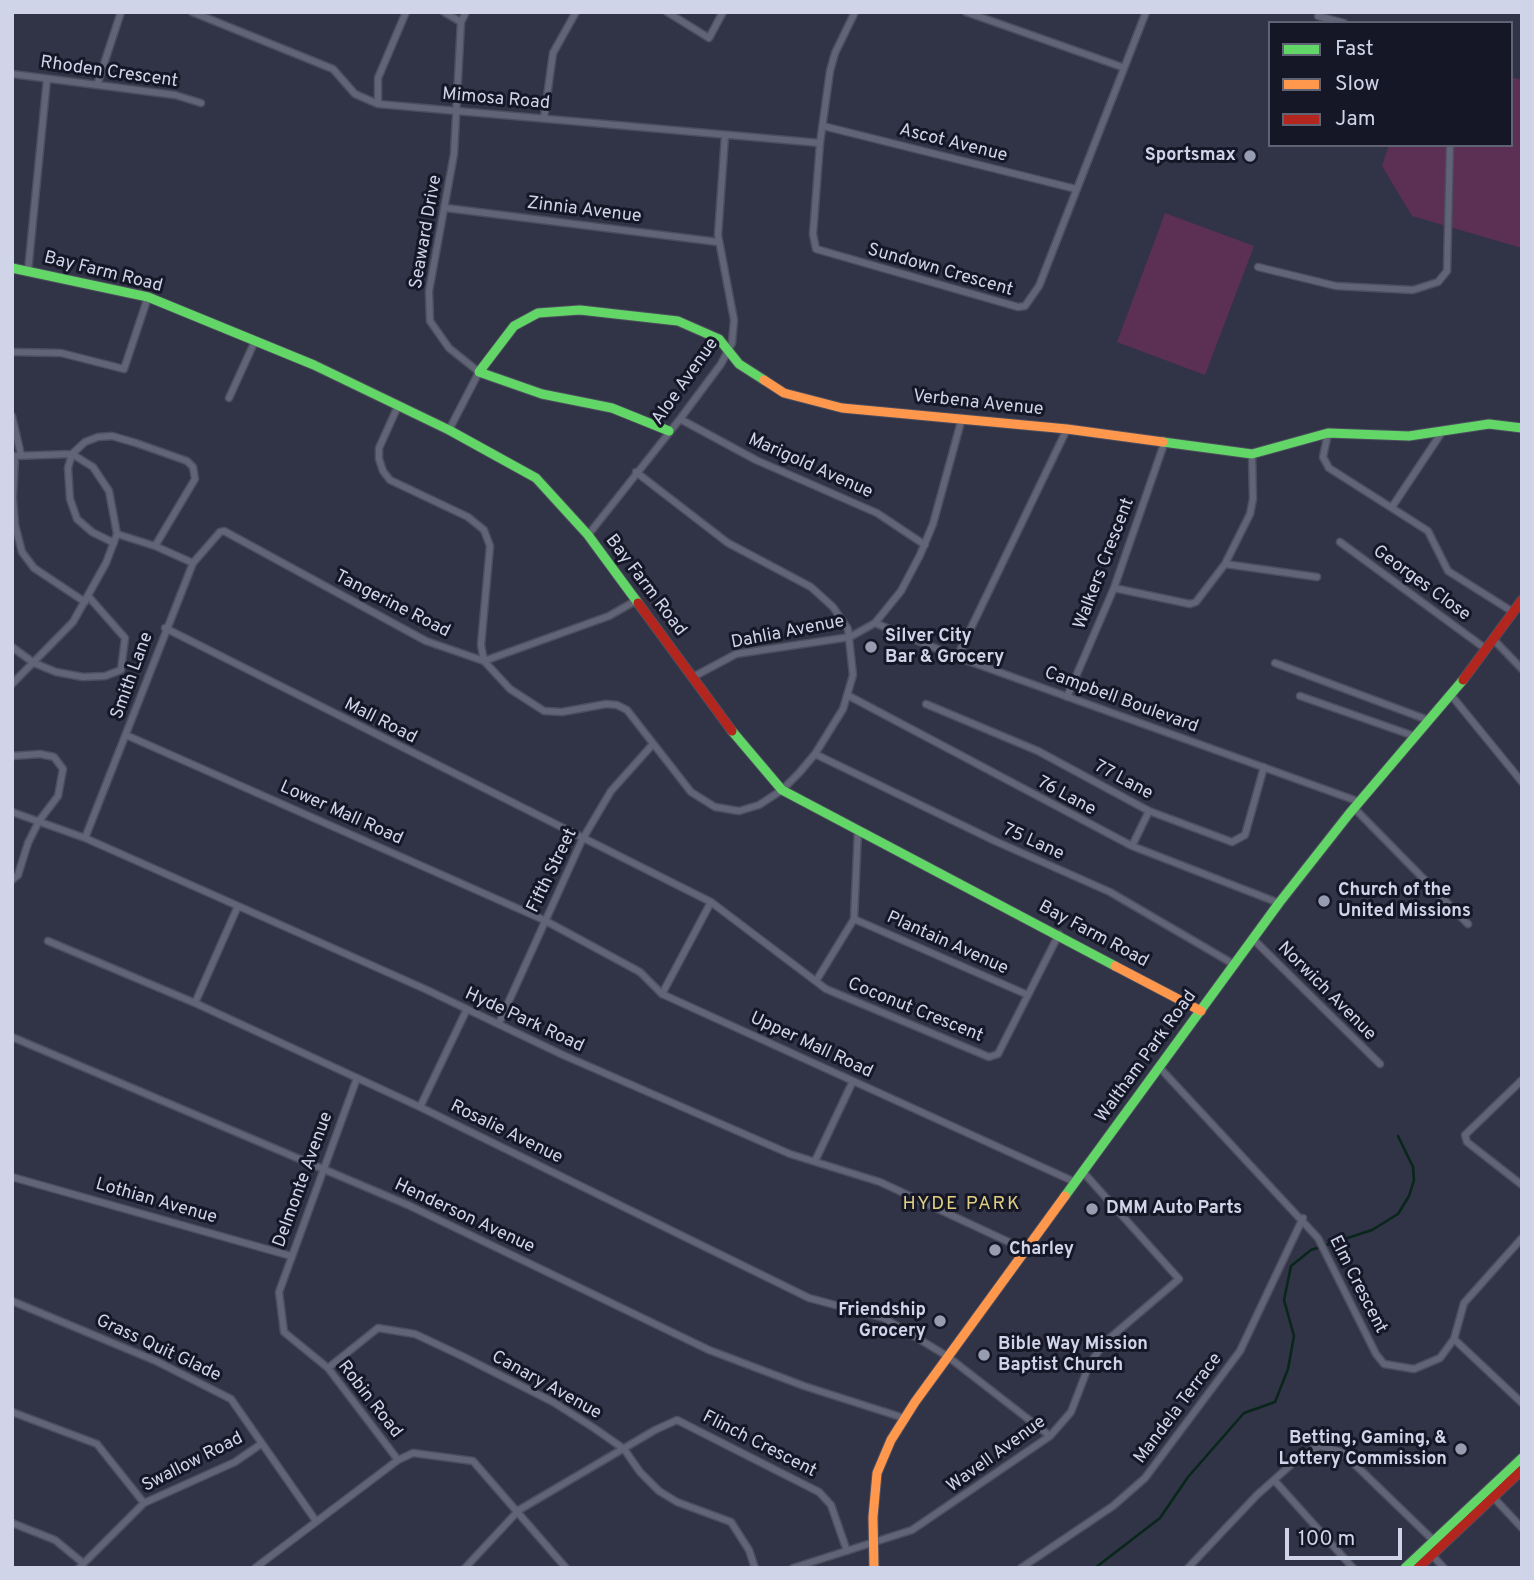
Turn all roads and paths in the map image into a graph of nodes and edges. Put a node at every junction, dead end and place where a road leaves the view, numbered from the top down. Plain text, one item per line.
1 (121, 12) edge
2 (192, 12) edge
3 (406, 12) edge
4 (444, 12) edge
5 (466, 12) edge
6 (576, 12) edge
7 (667, 12) edge
8 (723, 12) edge
9 (855, 12) edge
10 (966, 12) edge
11 (1146, 12) edge
12 (1318, 17) edge
13 (1335, 21) edge
14 (461, 22) junction
15 (1122, 67) junction
16 (12, 74) edge
17 (47, 79) junction
18 (97, 85) junction
19 (201, 103) dead end
20 (378, 104) junction
21 (456, 111) junction
22 (544, 118) junction
23 (823, 125) junction
24 (725, 136) junction
25 (820, 143) junction
26 (1450, 147) edge
27 (1076, 189) junction
28 (446, 208) junction
29 (718, 242) junction
30 (1258, 267) dead end
31 (13, 271) edge
32 (27, 271) junction
33 (148, 297) junction
34 (255, 341) junction
35 (728, 351) junction
36 (12, 352) edge
37 (478, 372) junction
38 (229, 398) dead end
39 (398, 406) junction
40 (12, 416) edge
41 (962, 418) junction
42 (680, 419) junction
43 (1522, 428) edge
44 (1067, 429) junction
45 (449, 430) junction
46 (669, 431) junction
47 (1442, 432) junction
48 (1328, 433) junction
49 (1165, 440) junction
50 (72, 454) junction
51 (1252, 454) junction
52 (16, 456) edge
53 (636, 472) junction
54 (1392, 507) junction
55 (220, 532) joint
56 (117, 534) junction
57 (587, 535) junction
58 (1340, 542) dead end
59 (114, 543) junction
60 (925, 545) junction
61 (155, 546) junction
62 (193, 564) junction
63 (1225, 565) junction
64 (1317, 577) dead end
65 (1114, 588) junction
66 (87, 599) junction
67 (637, 600) junction
68 (1521, 602) edge
69 (1513, 612) junction
70 (875, 623) junction
71 (165, 628) junction
72 (850, 637) junction
73 (1494, 640) junction
74 (12, 647) edge
75 (1486, 649) junction
76 (957, 657) junction
77 (484, 661) junction
78 (34, 663) junction
79 (1275, 663) dead end
80 (1522, 669) edge
81 (692, 677) junction
82 (12, 684) edge
83 (1451, 695) junction
84 (849, 696) junction
85 (1300, 696) dead end
86 (1067, 697) junction
87 (926, 704) dead end
88 (1428, 720) junction
89 (126, 735) junction
90 (1414, 736) junction
91 (653, 744) junction
92 (815, 754) junction
93 (12, 756) edge
94 (1264, 767) junction
95 (1522, 782) edge
96 (782, 790) junction
97 (1357, 805) junction
98 (1149, 811) junction
99 (12, 812) edge
100 (39, 821) junction
101 (858, 830) junction
102 (85, 838) junction
103 (582, 840) junction
104 (1132, 846) junction
105 (12, 880) edge
106 (711, 902) junction
107 (1279, 903) junction
108 (238, 906) junction
109 (854, 919) junction
110 (544, 920) junction
111 (1468, 924) dead end
112 (1059, 934) junction
113 (1254, 940) junction
114 (48, 941) dead end
115 (1235, 965) junction
116 (816, 981) junction
117 (662, 994) junction
118 (1028, 995) junction
119 (195, 1003) junction
120 (467, 1009) junction
121 (1201, 1011) junction
122 (499, 1023) junction
123 (12, 1037) edge
124 (1380, 1064) dead end
125 (1159, 1067) junction
126 (357, 1078) junction
127 (1522, 1080) edge
128 (853, 1081) junction
129 (420, 1107) junction
130 (815, 1161) junction
131 (322, 1171) junction
132 (1083, 1172) junction
133 (12, 1177) edge
134 (1076, 1182) junction
135 (1522, 1185) edge
136 (1303, 1218) junction
137 (1522, 1238) edge
138 (1026, 1250) junction
139 (290, 1256) junction
140 (279, 1292) joint
141 (12, 1301) edge
142 (1454, 1339) junction
143 (947, 1356) junction
144 (328, 1368) junction
145 (1522, 1403) edge
146 (12, 1412) edge
147 (904, 1418) junction
148 (1050, 1436) junction
149 (261, 1444) junction
150 (624, 1449) junction
151 (1522, 1458) edge
152 (398, 1460) junction
153 (1522, 1470) edge
154 (1274, 1480) junction
155 (1493, 1497) junction
156 (144, 1503) junction
157 (519, 1510) junction
158 (316, 1521) junction
159 (12, 1523) edge
160 (1522, 1528) edge
161 (1434, 1541) junction
162 (873, 1542) junction
163 (847, 1551) junction
164 (1432, 1555) junction
165 (81, 1565) edge
166 (264, 1565) edge
167 (255, 1568) edge
168 (465, 1568) edge
169 (566, 1568) edge
170 (755, 1568) edge
171 (793, 1568) edge
172 (874, 1568) edge
173 (1021, 1568) edge
174 (1188, 1568) edge
175 (1353, 1568) edge
176 (1405, 1568) edge
177 (1418, 1568) edge
178 (1444, 1568) edge

1 - 18 street
2 - 20 street, Mimosa Road
3 - 20 street
4 - 14 street
5 - 14 street, Seaward Drive
6 - 22 street
7 - 8 street
9 - 23 street, Sundown Crescent
10 - 15 street
11 - 15 street, Sundown Crescent
12 - 13 street
14 - 21 street, Seaward Drive
15 - 27 street, Sundown Crescent
16 - 17 street, Rhoden Crescent
17 - 18 street, Rhoden Crescent
17 - 32 street
18 - 19 street, Rhoden Crescent
20 - 21 street, Mimosa Road
21 - 22 street, Mimosa Road
21 - 28 street, Seaward Drive
22 - 24 street, Mimosa Road
23 - 25 street, Sundown Crescent
23 - 27 street, Ascot Avenue
24 - 25 street, Mimosa Road
24 - 29 street, Aloe Avenue
25 - 27 street, Sundown Crescent
26 - 30 street
28 - 29 street, Zinnia Avenue
28 - 37 street, Seaward Drive
29 - 35 street, Aloe Avenue
31 - 32 street, Bay Farm Road
32 - 33 street, Bay Farm Road
33 - 34 street, Bay Farm Road
33 - 36 street
34 - 38 street
34 - 39 street, Bay Farm Road
35 - 37 street, Verbena Avenue
35 - 41 street, Verbena Avenue
35 - 42 street, Aloe Avenue
37 - 45 street
37 - 46 street
39 - 45 street, Bay Farm Road
39 - 77 street
40 - 52 street
41 - 44 street, Verbena Avenue
41 - 60 street, Dahlia Avenue
42 - 46 street, Aloe Avenue
42 - 60 street, Marigold Avenue
43 - 47 street, Verbena Avenue
44 - 49 street, Verbena Avenue
44 - 76 street
45 - 57 street, Bay Farm Road
46 - 53 street, Aloe Avenue
47 - 48 street, Verbena Avenue
47 - 54 street
48 - 51 street, Verbena Avenue
48 - 54 street
49 - 51 street, Verbena Avenue
49 - 65 street, Walkers Crescent
50 - 52 street
50 - 56 street
50 - 59 street
50 - 61 street
51 - 63 street
52 - 66 street
53 - 57 street, Aloe Avenue
53 - 72 street
54 - 69 street
55 - 62 street, Smith Lane
55 - 77 street, Tangerine Road
56 - 59 street
56 - 61 street
57 - 67 street, Bay Farm Road
58 - 75 street, Georges Close
59 - 66 street
60 - 70 street, Dahlia Avenue
61 - 62 street
62 - 71 street, Smith Lane
63 - 64 street
63 - 65 street
65 - 86 street, Walkers Crescent
66 - 78 street
66 - 78 street
67 - 77 street
67 - 81 street, Bay Farm Road
68 - 69 street, Waltham Park Road
69 - 73 street, Waltham Park Road
70 - 72 street, Dahlia Avenue
70 - 76 street, Campbell Boulevard
71 - 89 street, Smith Lane
71 - 103 street, Mall Road
72 - 81 street, Dahlia Avenue
72 - 84 street
73 - 75 street, Waltham Park Road
73 - 80 street
74 - 78 street
75 - 83 street, Waltham Park Road
76 - 86 street, Campbell Boulevard
77 - 91 street
78 - 82 street
79 - 88 street
81 - 96 street, Bay Farm Road
83 - 88 street, Waltham Park Road
83 - 95 street
84 - 92 street
84 - 104 street, 76 Lane
85 - 90 street
86 - 94 street, Campbell Boulevard
87 - 98 street, 77 Lane
88 - 90 street, Waltham Park Road
89 - 102 street, Smith Lane
89 - 110 street, Lower Mall Road
90 - 97 street, Waltham Park Road
91 - 96 street
91 - 103 street, Fifth Street
92 - 96 street
92 - 115 street, 75 Lane
93 - 100 street
94 - 97 street, Campbell Boulevard
94 - 98 street, 77 Lane
96 - 101 street, Bay Farm Road
97 - 107 street, Waltham Park Road
97 - 111 street
98 - 104 street
99 - 100 street, Hyde Park Road
100 - 102 street, Hyde Park Road
100 - 105 street
101 - 109 street
101 - 112 street, Bay Farm Road
102 - 108 street, Hyde Park Road
103 - 106 street, Coconut Crescent
103 - 110 street, Fifth Street
104 - 107 street, 76 Lane
106 - 116 street, Coconut Crescent
106 - 117 street
107 - 113 street, Waltham Park Road
108 - 119 street
108 - 120 street, Hyde Park Road
109 - 116 street
109 - 118 street, Plantain Avenue
110 - 117 street, Upper Mall Road
110 - 122 street, Fifth Street
112 - 118 street, Coconut Crescent
112 - 121 street, Bay Farm Road
113 - 115 street, Waltham Park Road
113 - 124 street, Norwich Avenue
114 - 119 street, Rosalie Avenue
115 - 121 street, Waltham Park Road
116 - 118 street, Coconut Crescent
117 - 128 street, Upper Mall Road
119 - 126 street, Rosalie Avenue
120 - 122 street, Hyde Park Road
120 - 129 street
121 - 125 street, Waltham Park Road
122 - 130 street, Hyde Park Road
123 - 131 street, Henderson Avenue
125 - 132 street, Waltham Park Road
125 - 136 street, Elm Crescent
126 - 129 street, Rosalie Avenue
126 - 131 street, Delmonte Avenue
127 - 135 street
128 - 130 street
128 - 134 street, Upper Mall Road
129 - 143 street, Rosalie Avenue
130 - 138 street, Hyde Park Road
131 - 139 street, Delmonte Avenue
131 - 147 street, Henderson Avenue
132 - 134 street, Waltham Park Road
132 - 148 street, Wavell Avenue
133 - 139 street, Lothian Avenue
134 - 138 street, Waltham Park Road
136 - 142 street, Elm Crescent
136 - 173 street, Mandela Terrace
137 - 142 street
138 - 143 street, Waltham Park Road
139 - 140 street, Delmonte Avenue
140 - 144 street, Robin Road
141 - 149 street, Grass Quit Glade
142 - 145 street
143 - 147 street, Waltham Park Road
143 - 148 street, Rosalie Avenue
144 - 150 street, Canary Avenue
144 - 152 street, Robin Road
146 - 156 street
147 - 162 street, Waltham Park Road
148 - 162 street, Wavell Avenue
149 - 156 street, Swallow Road
149 - 158 street, Grass Quit Glade
150 - 157 street, Flinch Crescent
150 - 163 street, Flinch Crescent
150 - 170 street, Canary Avenue
151 - 161 street
152 - 157 street
152 - 158 street
153 - 155 street
154 - 161 street
154 - 174 street
154 - 175 street
155 - 160 street
155 - 164 street
156 - 165 street, Swallow Road
157 - 168 street, Flinch Crescent
157 - 169 street
158 - 166 street
159 - 165 street
161 - 176 street
162 - 163 street, Wavell Avenue
162 - 172 street, Waltham Park Road
163 - 171 street, Wavell Avenue
164 - 177 street
164 - 178 street
166 - 167 street

